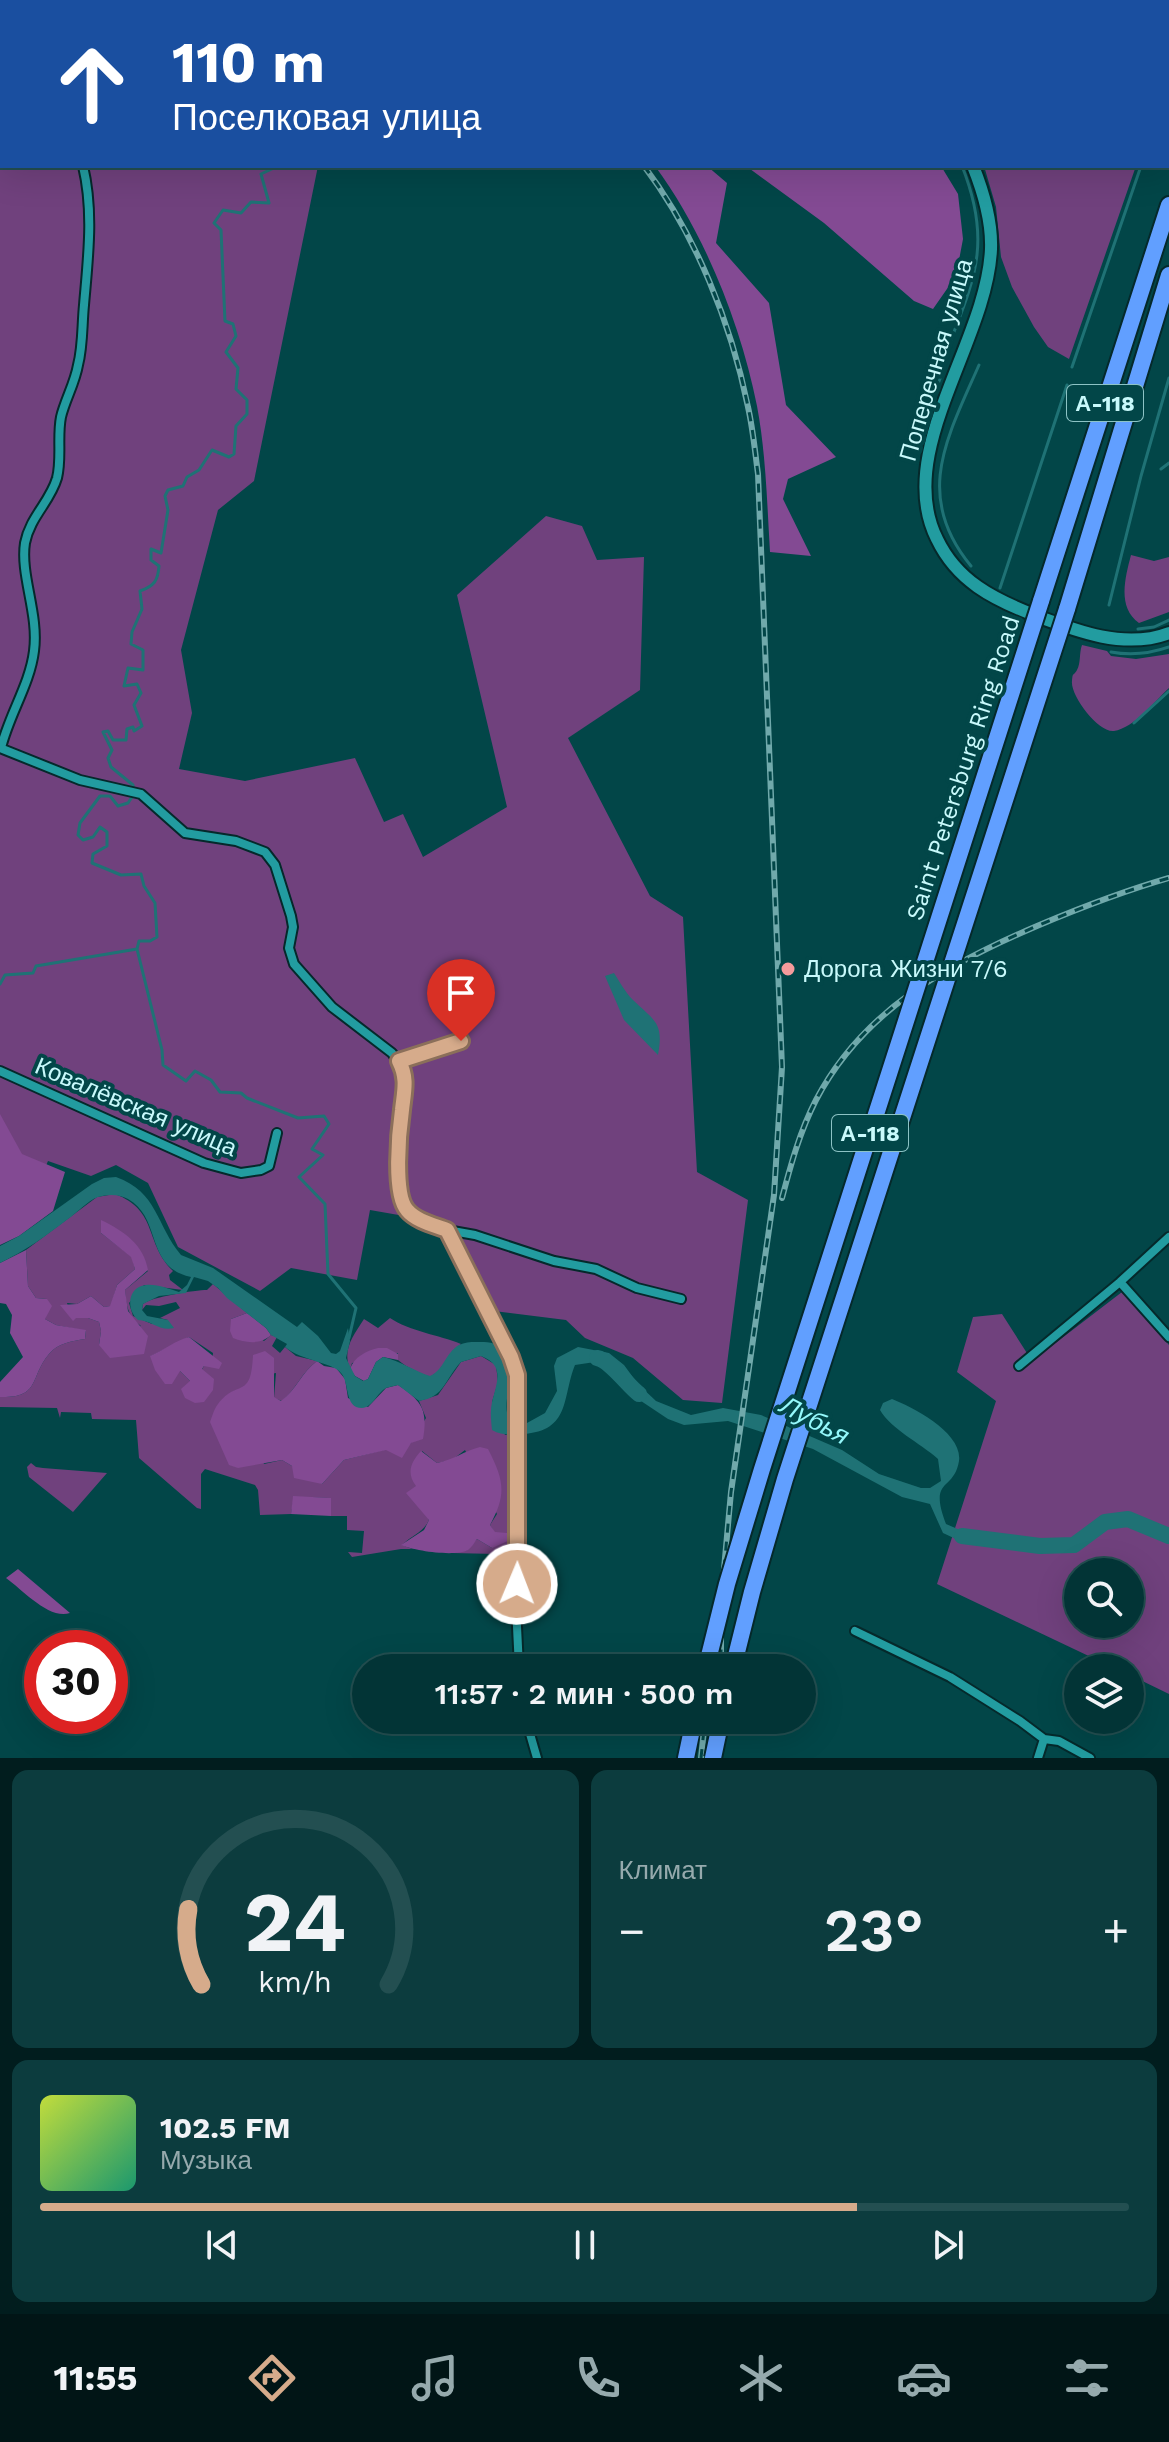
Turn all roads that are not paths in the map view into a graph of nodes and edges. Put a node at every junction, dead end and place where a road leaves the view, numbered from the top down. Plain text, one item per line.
1 (83, 168) edge
2 (974, 168) edge
3 (1169, 205) edge
4 (1169, 275) edge
5 (1169, 633) edge
6 (1, 748) edge
7 (461, 1041) dead end
8 (399, 1061) junction
9 (0, 1071) edge
10 (277, 1133) dead end
11 (447, 1230) junction
12 (1169, 1237) edge
13 (1120, 1282) junction
14 (681, 1299) dead end
15 (1169, 1337) edge
16 (1019, 1366) dead end
17 (855, 1631) dead end
18 (518, 1654) edge
19 (710, 1654) edge
20 (736, 1654) edge
21 (530, 1734) edge
22 (691, 1734) edge
23 (718, 1734) edge
24 (1044, 1739) junction
25 (537, 1758) edge
26 (686, 1758) edge
27 (713, 1758) edge
28 (1038, 1758) edge
29 (1090, 1758) edge

1 - 6 street
2 - 5 street, Поперечная улица
3 - 19 highway, Saint Petersburg Ring Road / А-118, bridge
4 - 20 highway, Saint Petersburg Ring Road / А-118, bridge
6 - 8 street
7 - 8 street
8 - 11 street
9 - 10 street, Ковалёвская улица
11 - 14 street
11 - 18 street
12 - 13 street
13 - 15 street
13 - 16 street
17 - 24 street
21 - 25 street
22 - 26 highway
23 - 27 highway, bridge
24 - 28 street
24 - 29 street

